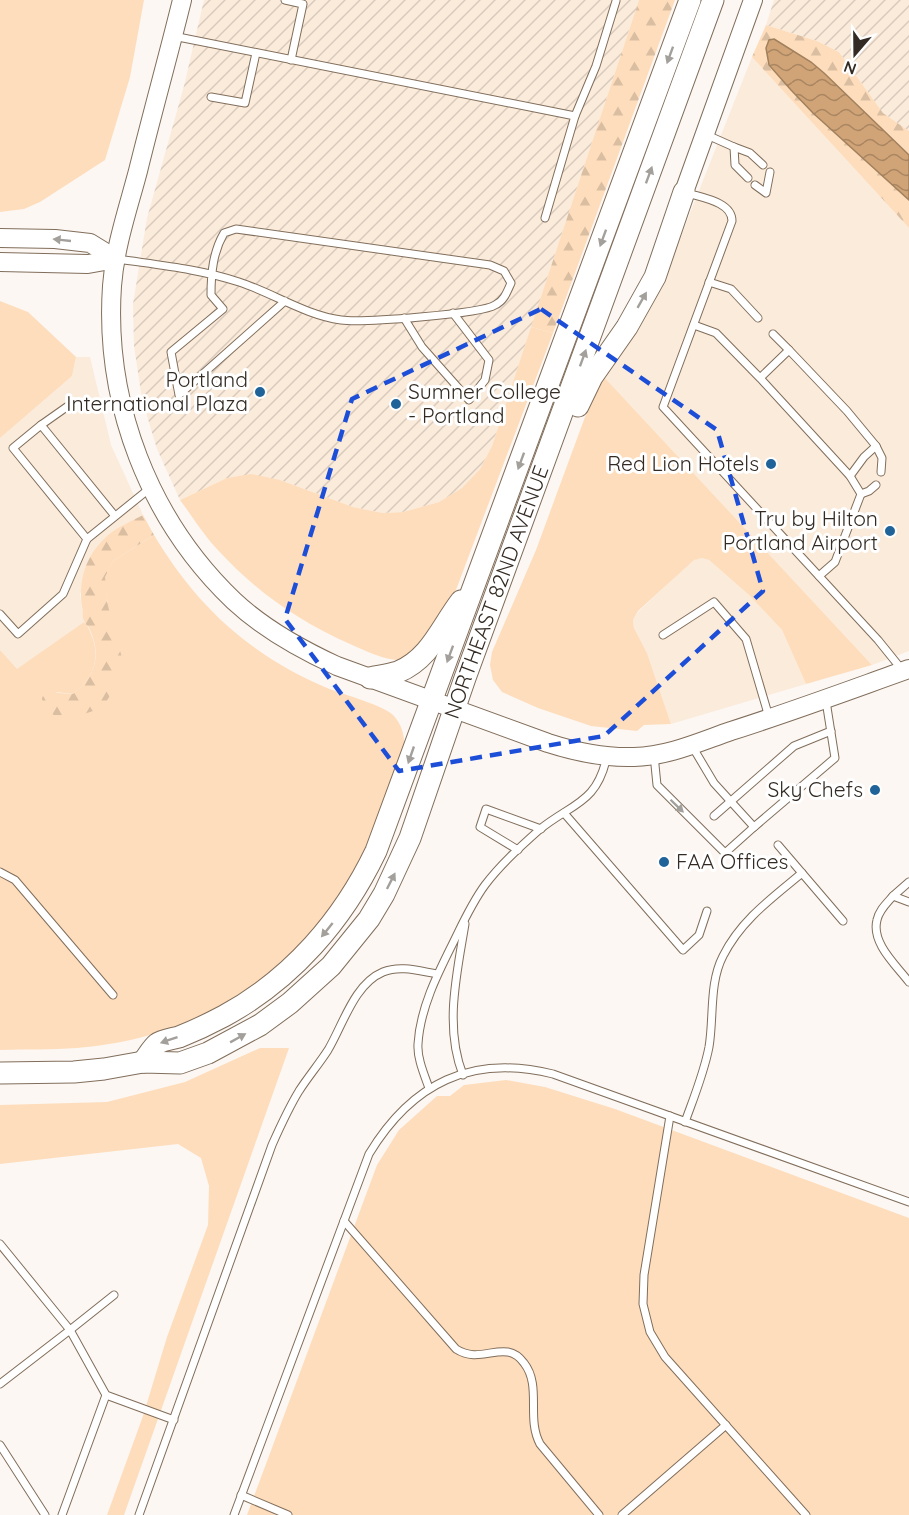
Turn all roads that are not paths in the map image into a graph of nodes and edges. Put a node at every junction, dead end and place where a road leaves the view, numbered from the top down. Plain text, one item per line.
1 (182, 0) edge
2 (285, 0) edge
3 (690, 0) edge
4 (713, 0) edge
5 (753, 0) edge
6 (616, 1) edge
7 (173, 36) junction
8 (256, 53) junction
9 (291, 60) junction
10 (211, 97) dead end
11 (575, 116) junction
12 (705, 134) junction
13 (734, 147) junction
14 (763, 165) dead end
15 (770, 172) dead end
16 (748, 178) dead end
17 (755, 185) dead end
18 (684, 192) junction
19 (545, 218) dead end
20 (0, 238) edge
21 (116, 259) junction
22 (0, 262) edge
23 (211, 273) junction
24 (710, 282) junction
25 (285, 301) junction
26 (453, 313) junction
27 (404, 318) junction
28 (758, 318) dead end
29 (694, 325) junction
30 (773, 334) dead end
31 (789, 350) junction
32 (760, 378) junction
33 (68, 406) dead end
34 (41, 425) junction
35 (876, 446) junction
36 (881, 472) dead end
37 (850, 476) junction
38 (538, 478) junction
39 (876, 485) dead end
40 (152, 487) junction
41 (861, 494) junction
42 (115, 516) junction
43 (87, 539) junction
44 (819, 576) junction
45 (478, 580) junction
46 (0, 614) edge
47 (663, 635) dead end
48 (906, 670) edge
49 (370, 678) junction
50 (826, 699) junction
51 (432, 701) junction
52 (455, 709) junction
53 (770, 719) junction
54 (831, 731) junction
55 (692, 746) junction
56 (654, 755) junction
57 (607, 756) junction
58 (731, 801) junction
59 (564, 813) junction
60 (714, 816) dead end
61 (754, 827) junction
62 (541, 829) junction
63 (778, 845) dead end
64 (518, 850) junction
65 (0, 872) edge
66 (802, 873) junction
67 (909, 882) edge
68 (893, 896) junction
69 (909, 902) edge
70 (707, 911) dead end
71 (466, 915) junction
72 (843, 921) dead end
73 (437, 974) junction
74 (909, 982) edge
75 (113, 995) dead end
76 (143, 1062) junction
77 (0, 1073) edge
78 (463, 1075) junction
79 (429, 1088) junction
80 (670, 1116) junction
81 (685, 1122) junction
82 (909, 1202) edge
83 (344, 1221) junction
84 (0, 1244) edge
85 (114, 1295) dead end
86 (70, 1330) junction
87 (0, 1384) edge
88 (106, 1395) junction
89 (174, 1420) junction
90 (726, 1425) junction
91 (0, 1445) edge
92 (241, 1495) junction
93 (45, 1515) edge
94 (62, 1515) edge
95 (139, 1515) edge
96 (234, 1515) edge
97 (288, 1515) edge
98 (599, 1515) edge
99 (622, 1515) edge
100 (806, 1515) edge

1 - 7 street
2 - 9 lane
3 -> 45 main road, NORTHEAST 82ND AVENUE
38 -> 4 main road, NORTHEAST 82ND AVENUE
5 - 12 street
6 - 11 lane
7 - 8 lane
7 - 21 street
8 - 9 lane
8 - 10 lane
9 - 11 lane
11 - 19 lane
12 - 13 lane
12 - 18 street
13 - 14 lane
13 - 16 lane
15 - 17 lane
18 - 24 lane
38 -> 18 main road
21 -> 20 street
21 - 22 street
21 - 23 lane
21 - 40 street
23 - 25 lane
23 - 25 lane
23 - 26 lane
24 - 28 lane
24 - 29 lane
25 - 27 lane
26 - 27 lane
26 - 27 lane
29 - 32 lane
29 - 44 lane
30 - 31 lane
31 - 32 lane
31 - 35 lane
32 - 37 lane
33 - 34 lane
34 - 42 lane
34 - 43 lane
35 - 36 lane
35 - 37 lane
37 - 41 lane
38 - 52 main road, NORTHEAST 82ND AVENUE
39 - 41 lane
40 - 42 lane
40 - 49 street
41 - 44 lane
42 - 43 lane
43 - 46 lane
44 - 48 lane
45 - 49 main road
45 -> 51 main road, NORTHEAST 82ND AVENUE
47 - 53 lane
48 - 50 street
49 - 51 street
50 - 53 street
50 - 54 lane
51 - 52 street
51 -> 76 main road, NORTHEAST 82ND AVENUE
52 - 57 street
76 -> 52 main road, NORTHEAST 82ND AVENUE
53 - 55 street
54 - 58 lane
54 - 61 lane
55 - 56 street
55 - 58 lane
56 - 57 street
56 -> 61 lane
57 - 59 lane
58 - 60 lane
58 - 61 lane
59 - 62 lane
59 - 70 lane
62 - 64 lane
62 - 64 lane
63 - 66 lane
64 - 71 lane
65 - 75 lane
66 - 72 lane
66 - 81 lane
67 - 68 lane
68 - 69 lane
68 - 74 lane
71 - 73 lane
71 - 78 lane
73 - 79 lane
73 - 89 lane
76 - 77 main road, NORTHEAST 82ND AVENUE
78 - 79 lane
78 - 80 lane
79 - 83 lane
80 - 81 lane
80 - 90 lane
81 - 82 lane
83 - 92 lane
83 - 98 lane
84 - 86 lane
85 - 86 lane
86 - 87 lane
86 - 88 lane
88 - 89 lane
88 - 94 lane
89 - 95 lane
90 - 99 lane
90 - 100 lane
91 - 93 lane
92 - 96 lane
92 - 97 lane

